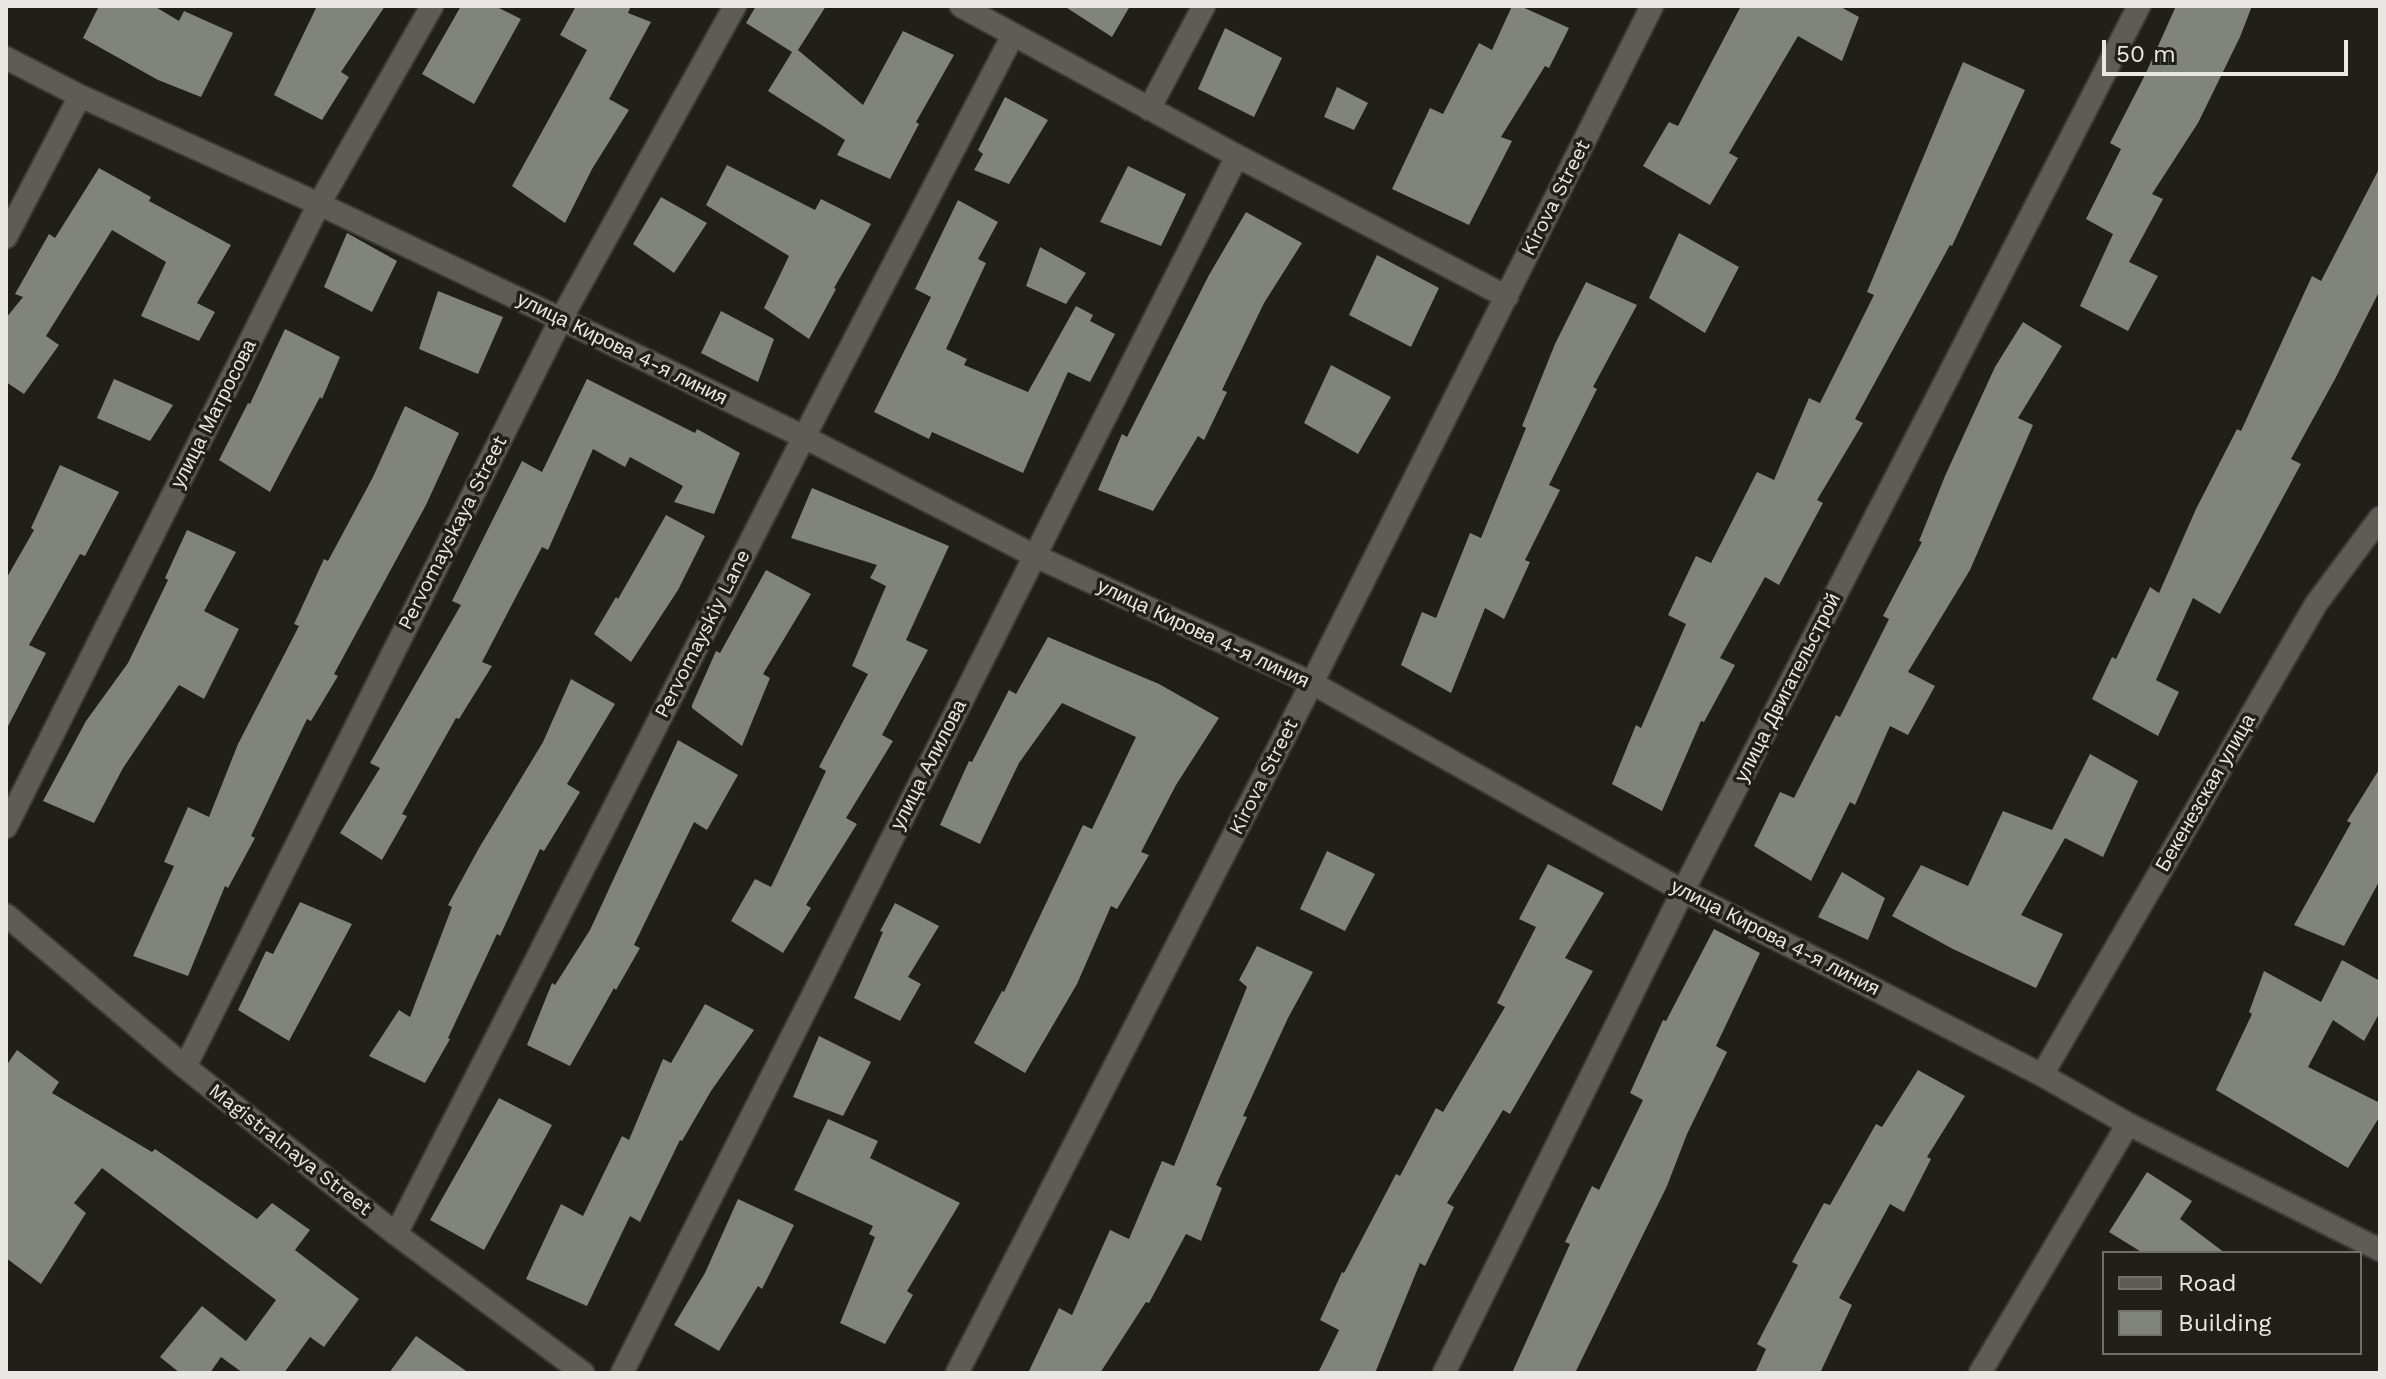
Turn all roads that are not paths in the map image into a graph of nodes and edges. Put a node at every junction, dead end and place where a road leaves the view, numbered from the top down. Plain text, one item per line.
1 (432, 6) edge
2 (735, 6) edge
3 (961, 6) edge
4 (1204, 6) edge
5 (1652, 6) edge
6 (2139, 6) edge
7 (1013, 35) junction
8 (6, 58) edge
9 (80, 96) junction
10 (1149, 109) junction
11 (1237, 156) junction
12 (319, 204) junction
13 (6, 237) edge
14 (1507, 297) junction
15 (561, 319) junction
16 (804, 437) junction
17 (2380, 518) edge
18 (1035, 556) junction
19 (1312, 683) junction
20 (6, 827) edge
21 (1683, 891) junction
22 (6, 915) edge
23 (185, 1067) junction
24 (2042, 1075) junction
25 (2128, 1124) junction
26 (396, 1234) junction
27 (2380, 1250) edge
28 (583, 1373) edge
29 (622, 1373) edge
30 (957, 1373) edge
31 (1444, 1373) edge
32 (1980, 1373) edge

1 - 12 street, улица Матросова
2 - 15 street, Pervomayskaya Street
3 - 7 street
4 - 10 street
5 - 14 street, Kirova Street
6 - 21 street, улица Двигательстрой
7 - 10 street
7 - 16 street, Pervomayskiy Lane
8 - 9 street, улица Кирова 4-я линия
9 - 12 street, улица Кирова 4-я линия
9 - 13 street
10 - 11 street
11 - 14 street
11 - 18 street, улица Алилова
12 - 15 street, улица Кирова 4-я линия
12 - 20 street, улица Матросова
14 - 19 street, Kirova Street
15 - 16 street, улица Кирова 4-я линия
15 - 23 street, Pervomayskaya Street
16 - 18 street, улица Кирова 4-я линия
16 - 26 street, Pervomayskiy Lane
17 - 24 street, Бекенезская улица
18 - 19 street, улица Кирова 4-я линия
18 - 29 street, улица Алилова
19 - 21 street, улица Кирова 4-я линия
19 - 30 street, Kirova Street
21 - 24 street, улица Кирова 4-я линия
21 - 31 street, улица Двигательстрой
22 - 23 street, Magistralnaya Street
23 - 26 street, Magistralnaya Street
24 - 25 street, улица Кирова 4-я линия
25 - 27 street, улица Кирова 4-я линия
25 - 32 street
26 - 28 street, Magistralnaya Street

